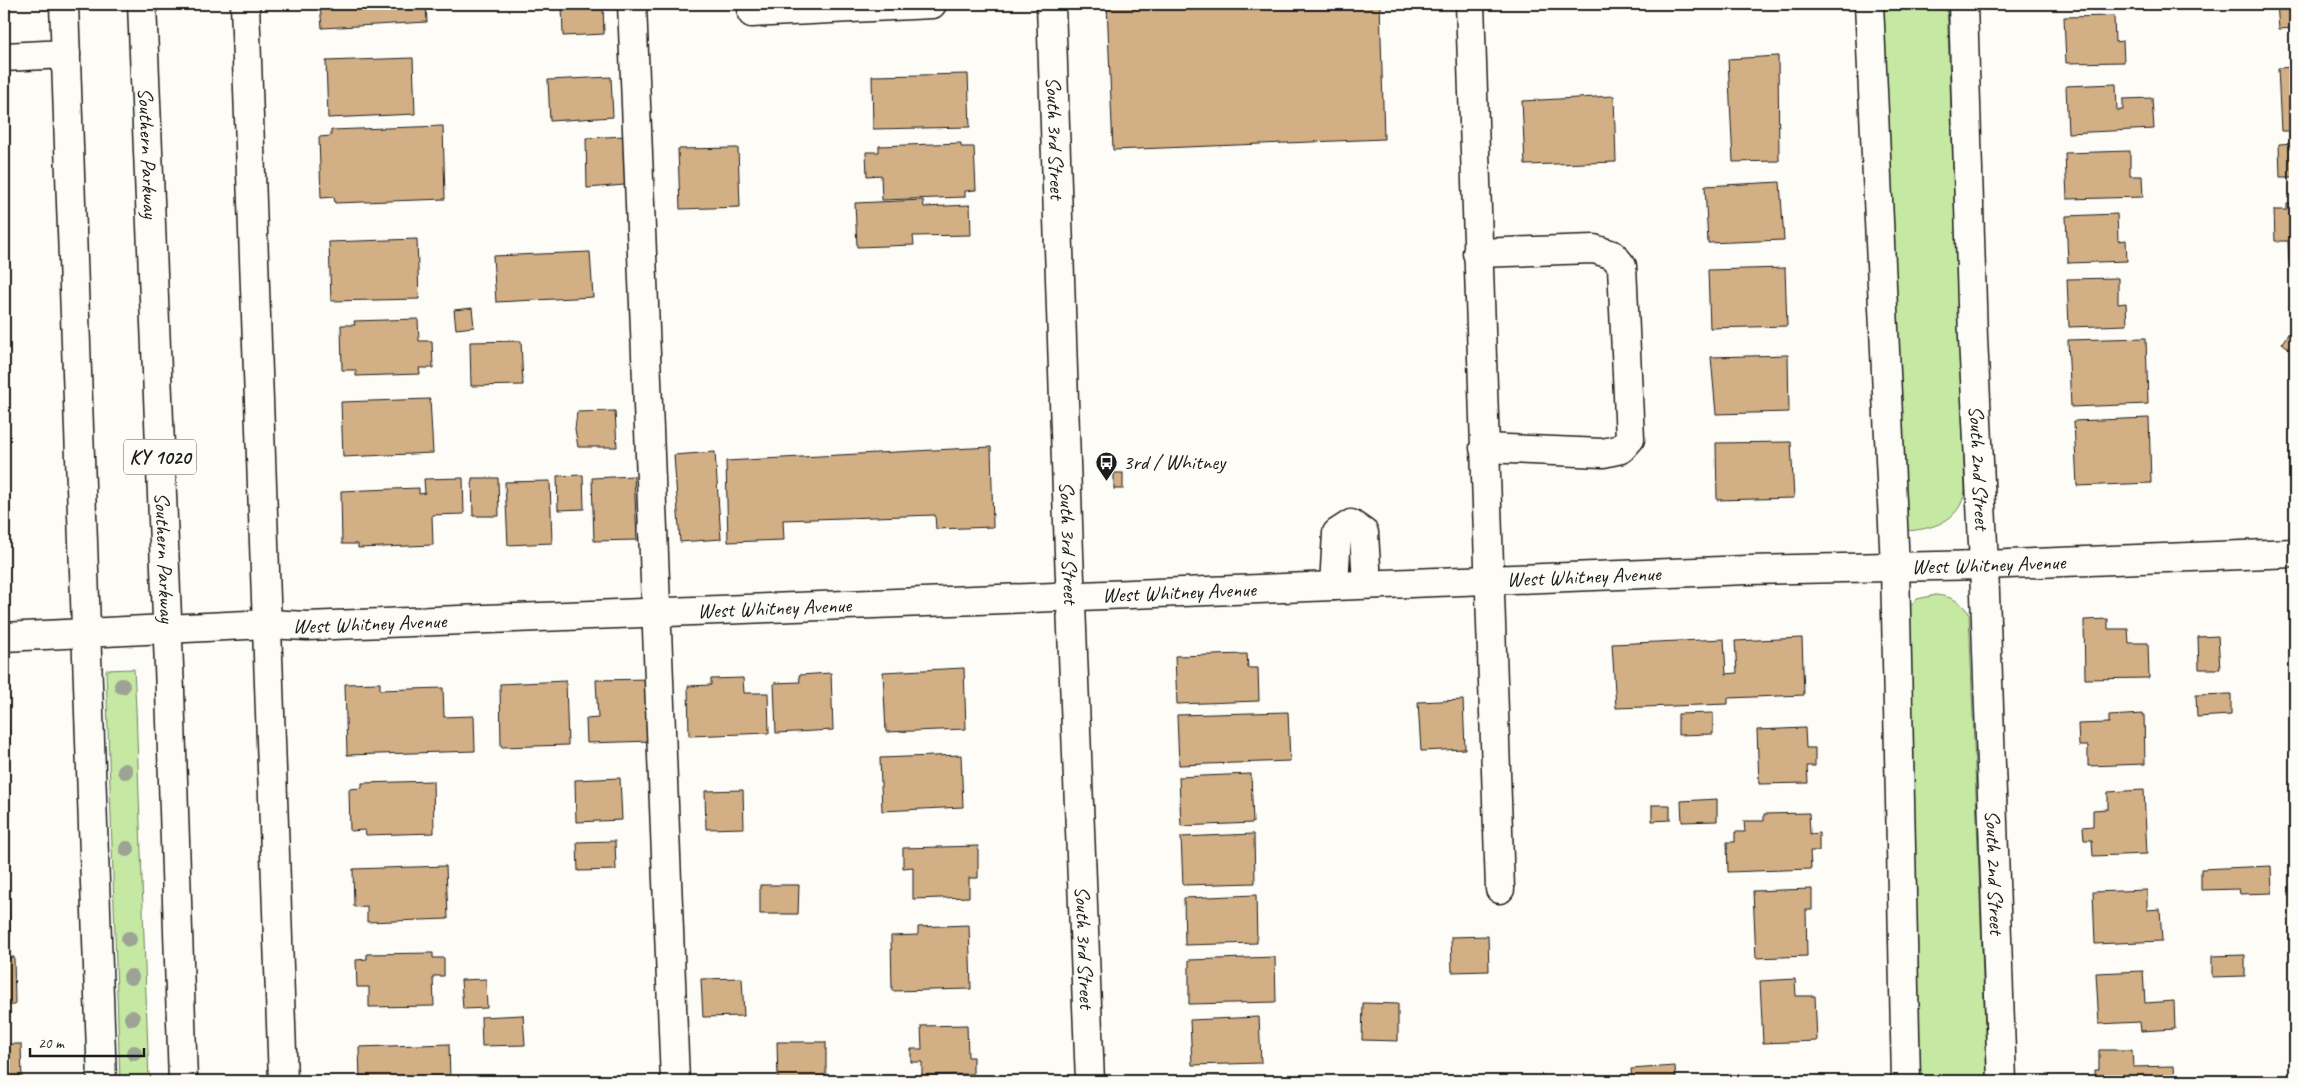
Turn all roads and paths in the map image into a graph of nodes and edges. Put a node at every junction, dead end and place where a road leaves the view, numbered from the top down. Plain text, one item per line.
1 (64, 4) edge
2 (142, 4) edge
3 (244, 4) edge
4 (632, 4) edge
5 (932, 4) edge
6 (1051, 4) edge
7 (1470, 4) edge
8 (1869, 4) edge
9 (1963, 4) edge
10 (752, 13) dead end
11 (66, 54) junction
12 (4, 56) edge
13 (1477, 253) junction
14 (1484, 448) junction
15 (2295, 553) edge
16 (1984, 565) junction
17 (1895, 567) junction
18 (1488, 580) junction
19 (1367, 584) junction
20 (1334, 586) junction
21 (1071, 596) junction
22 (655, 612) junction
23 (268, 624) junction
24 (168, 629) junction
25 (86, 634) junction
26 (4, 637) edge
27 (1500, 889) dead end
28 (102, 1081) edge
29 (183, 1081) edge
30 (283, 1081) edge
31 (675, 1081) edge
32 (1090, 1081) edge
33 (1906, 1081) edge
34 (2002, 1081) edge

1 - 11 street
2 - 24 street, Southern Parkway / KY 1020
3 - 23 street
4 - 22 street
5 - 10 street
6 - 21 street, South 3rd Street
7 - 13 street
8 - 17 street
9 - 16 street, South 2nd Street
11 - 12 street
11 - 25 street
13 - 14 street
13 - 14 street
14 - 18 street
15 - 16 street, West Whitney Avenue
16 - 17 street, West Whitney Avenue
16 - 34 street, South 2nd Street
17 - 18 street, West Whitney Avenue
17 - 33 street
18 - 19 street, West Whitney Avenue
18 - 27 street
19 - 20 street, West Whitney Avenue
19 - 20 street
20 - 21 street, West Whitney Avenue
21 - 22 street, West Whitney Avenue
21 - 32 street, South 3rd Street
22 - 23 street, West Whitney Avenue
22 - 31 street
23 - 24 street, West Whitney Avenue
23 - 30 street
24 - 25 street, West Whitney Avenue
24 - 29 street, Southern Parkway / KY 1020
25 - 26 street, West Whitney Avenue
25 - 28 street

